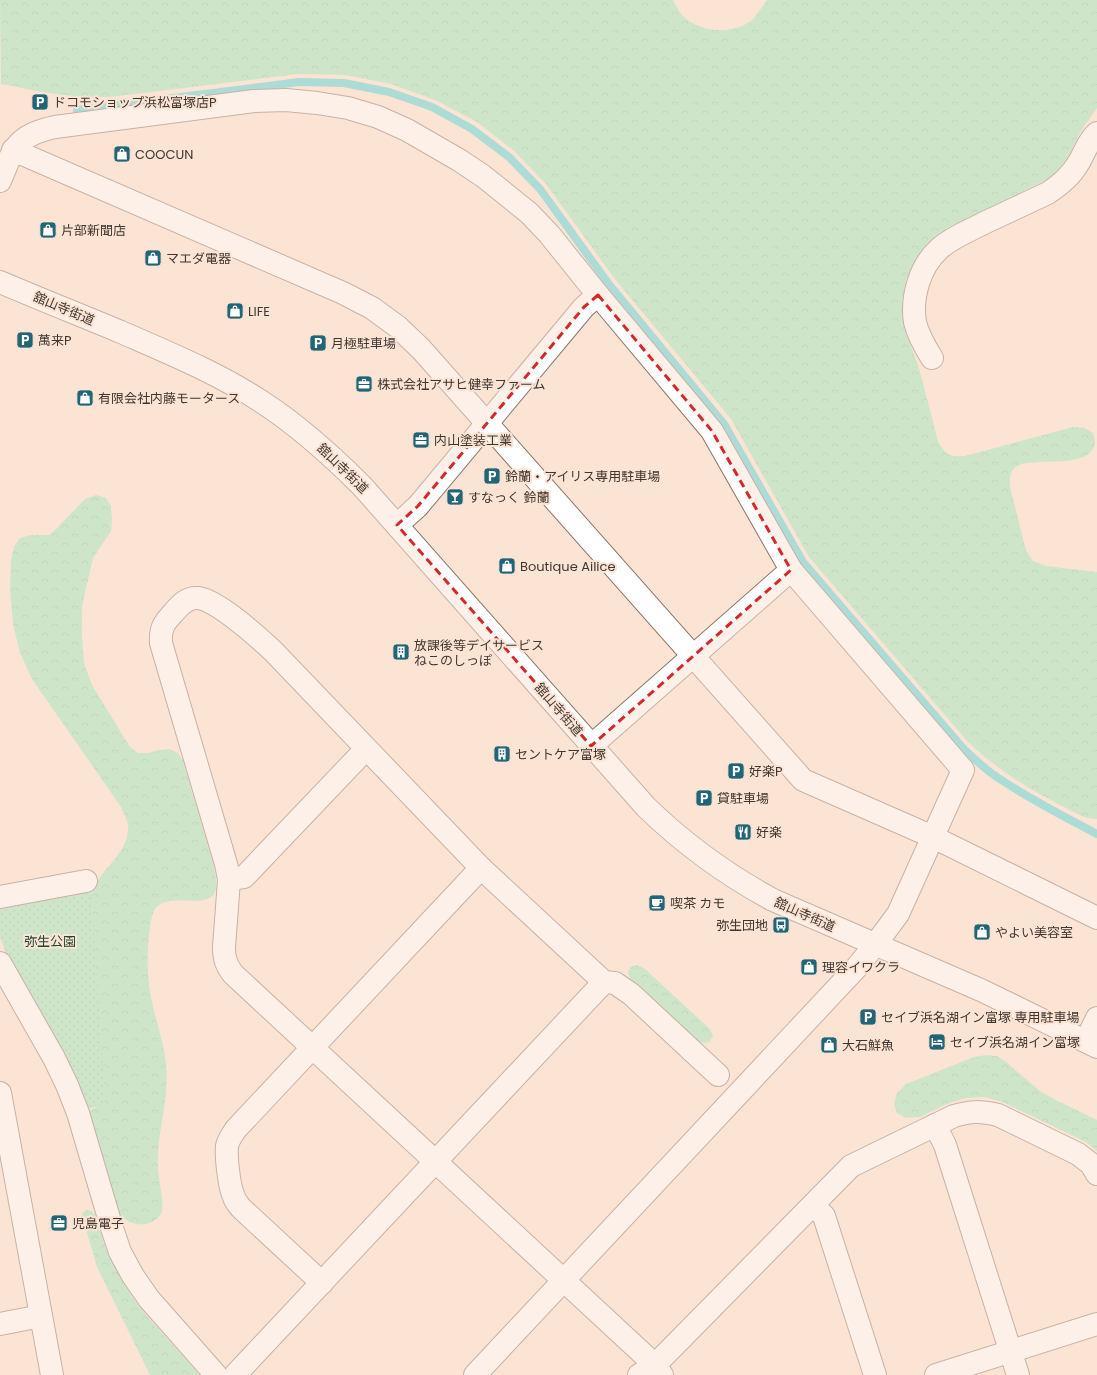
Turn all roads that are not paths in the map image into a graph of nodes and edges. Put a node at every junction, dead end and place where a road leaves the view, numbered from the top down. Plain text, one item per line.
1 (1097, 133) edge
2 (13, 150) junction
3 (0, 181) edge
4 (0, 282) edge
5 (598, 295) junction
6 (932, 358) dead end
7 (487, 424) junction
8 (397, 525) junction
9 (791, 570) junction
10 (693, 656) junction
11 (591, 746) junction
12 (366, 749) junction
13 (933, 837) junction
14 (481, 868) junction
15 (228, 879) junction
16 (86, 881) dead end
17 (0, 897) edge
18 (1097, 918) edge
19 (875, 945) junction
20 (0, 963) edge
21 (604, 982) junction
22 (1097, 1018) edge
23 (1091, 1044) edge
24 (312, 1048) junction
25 (718, 1075) dead end
26 (0, 1092) edge
27 (935, 1125) junction
28 (435, 1162) junction
29 (1097, 1174) edge
30 (813, 1205) junction
31 (563, 1281) junction
32 (322, 1283) junction
33 (41, 1316) junction
34 (0, 1324) edge
35 (1097, 1324) edge
36 (1010, 1351) junction
37 (652, 1372) edge
38 (52, 1375) edge
39 (216, 1375) edge
40 (236, 1375) edge
41 (475, 1375) edge
42 (875, 1375) edge
43 (936, 1375) edge
44 (1018, 1375) edge

1 - 6 street
2 - 3 street
2 - 5 street
2 - 7 street
4 - 8 street, 舘山寺街道
5 - 7 street
5 - 9 street
7 - 8 street
7 - 10 street
8 - 11 street, 舘山寺街道
9 - 10 street
9 - 13 street
10 - 11 street
10 - 13 street
11 - 19 street, 舘山寺街道
12 - 14 street
12 - 15 street
12 - 15 street
13 - 18 street
13 - 19 street
14 - 21 street
14 - 24 street
15 - 24 street
16 - 17 street
19 - 23 street, 舘山寺街道
19 - 31 street
20 - 39 street
21 - 25 street
21 - 28 street
22 - 23 street
24 - 28 street
24 - 32 street
26 - 33 street
27 - 29 street
27 - 30 street
27 - 36 street
28 - 31 street
28 - 32 street
30 - 37 street
30 - 42 street
31 - 37 street
31 - 41 street
32 - 40 street
33 - 34 street
33 - 38 street
35 - 36 street
36 - 43 street
36 - 44 street

